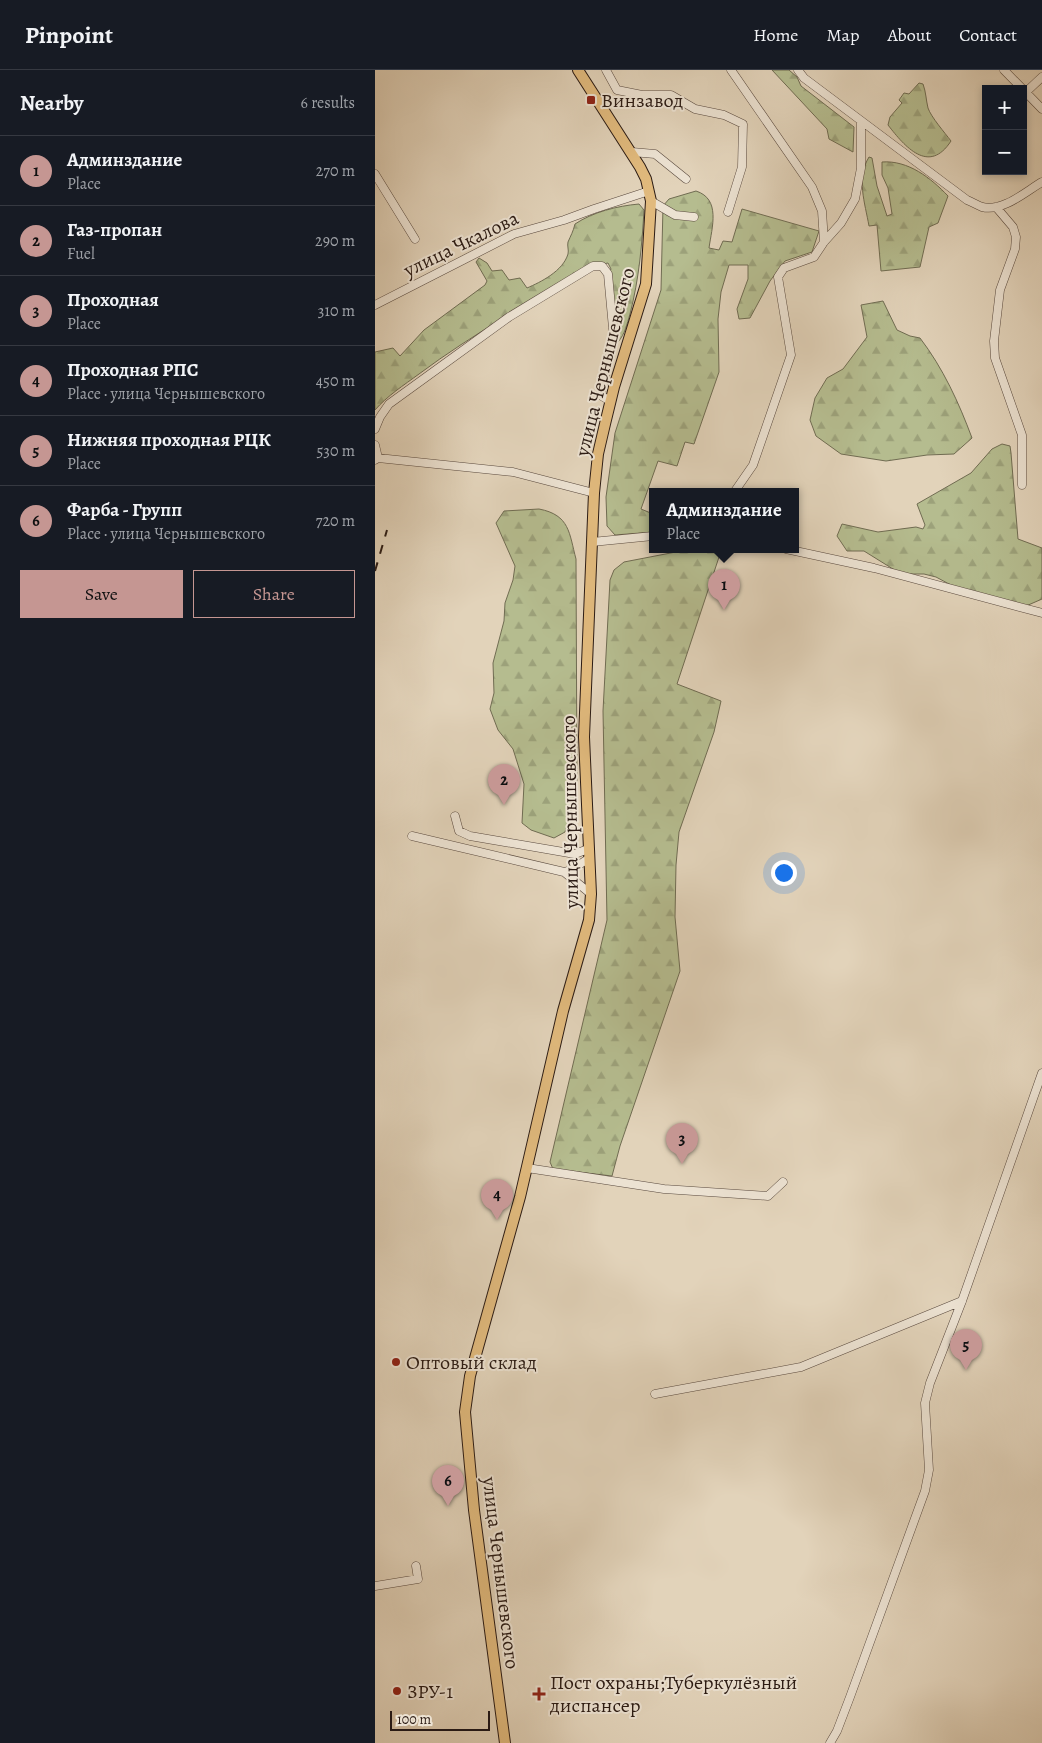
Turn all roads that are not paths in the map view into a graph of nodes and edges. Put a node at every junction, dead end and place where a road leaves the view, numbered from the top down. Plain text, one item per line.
1 (579, 70) edge
2 (606, 70) edge
3 (731, 70) edge
4 (799, 70) edge
5 (1004, 70) edge
6 (1042, 77) edge
7 (1019, 85) edge
8 (1027, 91) edge
9 (1027, 93) edge
10 (1042, 109) edge
11 (861, 120) junction
12 (632, 152) junction
13 (375, 174) edge
14 (686, 179) dead end
15 (1042, 182) edge
16 (650, 196) junction
17 (996, 207) junction
18 (728, 212) dead end
19 (694, 217) dead end
20 (415, 239) dead end
21 (824, 242) junction
22 (375, 305) edge
23 (611, 401) junction
24 (375, 428) edge
25 (375, 445) edge
26 (377, 459) edge
27 (1022, 485) dead end
28 (737, 488) edge
29 (594, 493) junction
30 (649, 536) edge
31 (593, 542) junction
32 (799, 552) edge
33 (1042, 613) edge
34 (455, 816) dead end
35 (411, 836) dead end
36 (588, 854) junction
37 (564, 872) junction
38 (591, 894) junction
39 (1042, 1073) edge
40 (527, 1168) junction
41 (783, 1182) dead end
42 (962, 1301) junction
43 (655, 1394) dead end
44 (416, 1566) dead end
45 (375, 1586) edge
46 (505, 1743) edge
47 (831, 1743) edge

1 - 12 main road, улица Чернышевского
2 - 18 street
3 - 21 street
4 - 11 street
5 - 7 street
6 - 8 street
9 - 10 street
11 - 17 street
11 - 21 street
12 - 14 street
12 - 16 main road, улица Чернышевского
13 - 20 street
15 - 17 street
16 - 19 street
16 - 22 street, улица Чкалова
16 - 23 main road, улица Чернышевского
17 - 27 street
21 - 28 street
23 - 24 street
23 - 29 main road, улица Чернышевского
25 - 26 street
26 - 29 street
29 - 31 main road, улица Чернышевского
30 - 31 street
31 - 36 main road, улица Чернышевского
32 - 33 street
34 - 36 street
35 - 37 street
36 - 37 street
36 - 38 main road, улица Чернышевского
37 - 38 street
38 - 40 main road, улица Чернышевского
39 - 42 street
40 - 41 street
40 - 46 main road, улица Чернышевского
42 - 43 street
42 - 47 street
44 - 45 street

